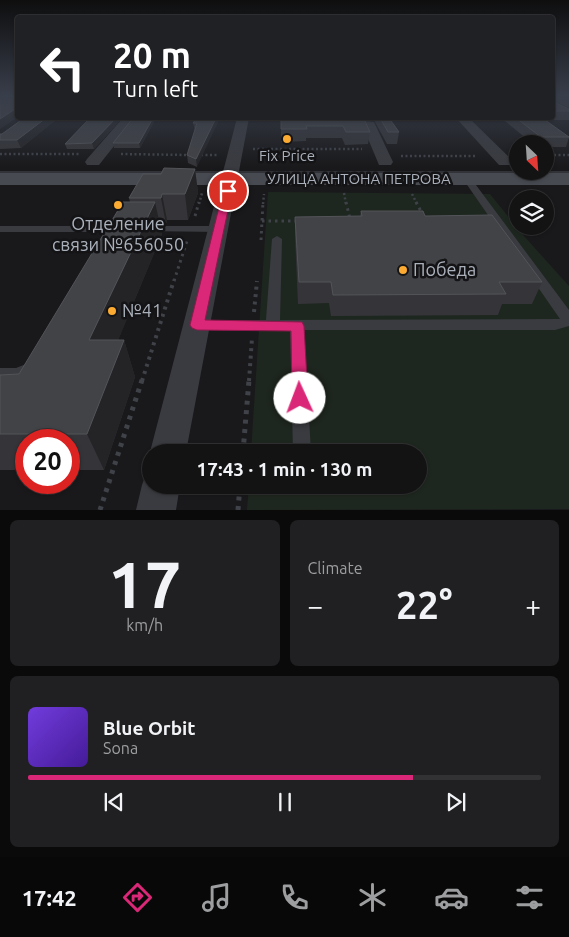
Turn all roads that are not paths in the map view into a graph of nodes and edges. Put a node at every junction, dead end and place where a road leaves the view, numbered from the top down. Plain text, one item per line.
1 (128, 120) edge
2 (243, 120) edge
3 (349, 120) edge
4 (464, 120) edge
5 (382, 155) junction
6 (507, 160) edge
7 (0, 162) edge
8 (93, 162) junction
9 (554, 162) edge
10 (569, 162) edge
11 (231, 170) junction
12 (0, 179) edge
13 (467, 179) junction
14 (569, 179) edge
15 (219, 229) junction
16 (0, 230) edge
17 (114, 230) junction
18 (277, 239) dead end
19 (104, 246) edge
20 (197, 325) junction
21 (273, 325) junction
22 (298, 326) junction
23 (42, 355) edge
24 (0, 374) edge
25 (170, 444) edge
26 (302, 444) edge
27 (159, 494) edge
28 (156, 510) edge

1 - 8 street
2 - 11 street
3 - 5 street
4 - 6 street
5 - 6 main road, УЛИЦА АНТОНА ПЕТРОВА
5 - 11 main road, УЛИЦА АНТОНА ПЕТРОВА
7 - 8 main road, УЛИЦА АНТОНА ПЕТРОВА
8 - 11 main road, УЛИЦА АНТОНА ПЕТРОВА
9 - 10 main road
11 - 12 main road, УЛИЦА АНТОНА ПЕТРОВА
11 - 13 main road, УЛИЦА АНТОНА ПЕТРОВА
11 - 15 street
13 - 14 main road, УЛИЦА АНТОНА ПЕТРОВА
13 - 22 lane
15 - 17 lane
15 - 20 street
16 - 17 lane
17 - 19 lane
18 - 21 lane
20 - 21 lane
20 - 25 street
21 - 22 lane
22 - 26 lane
23 - 24 lane
27 - 28 street

